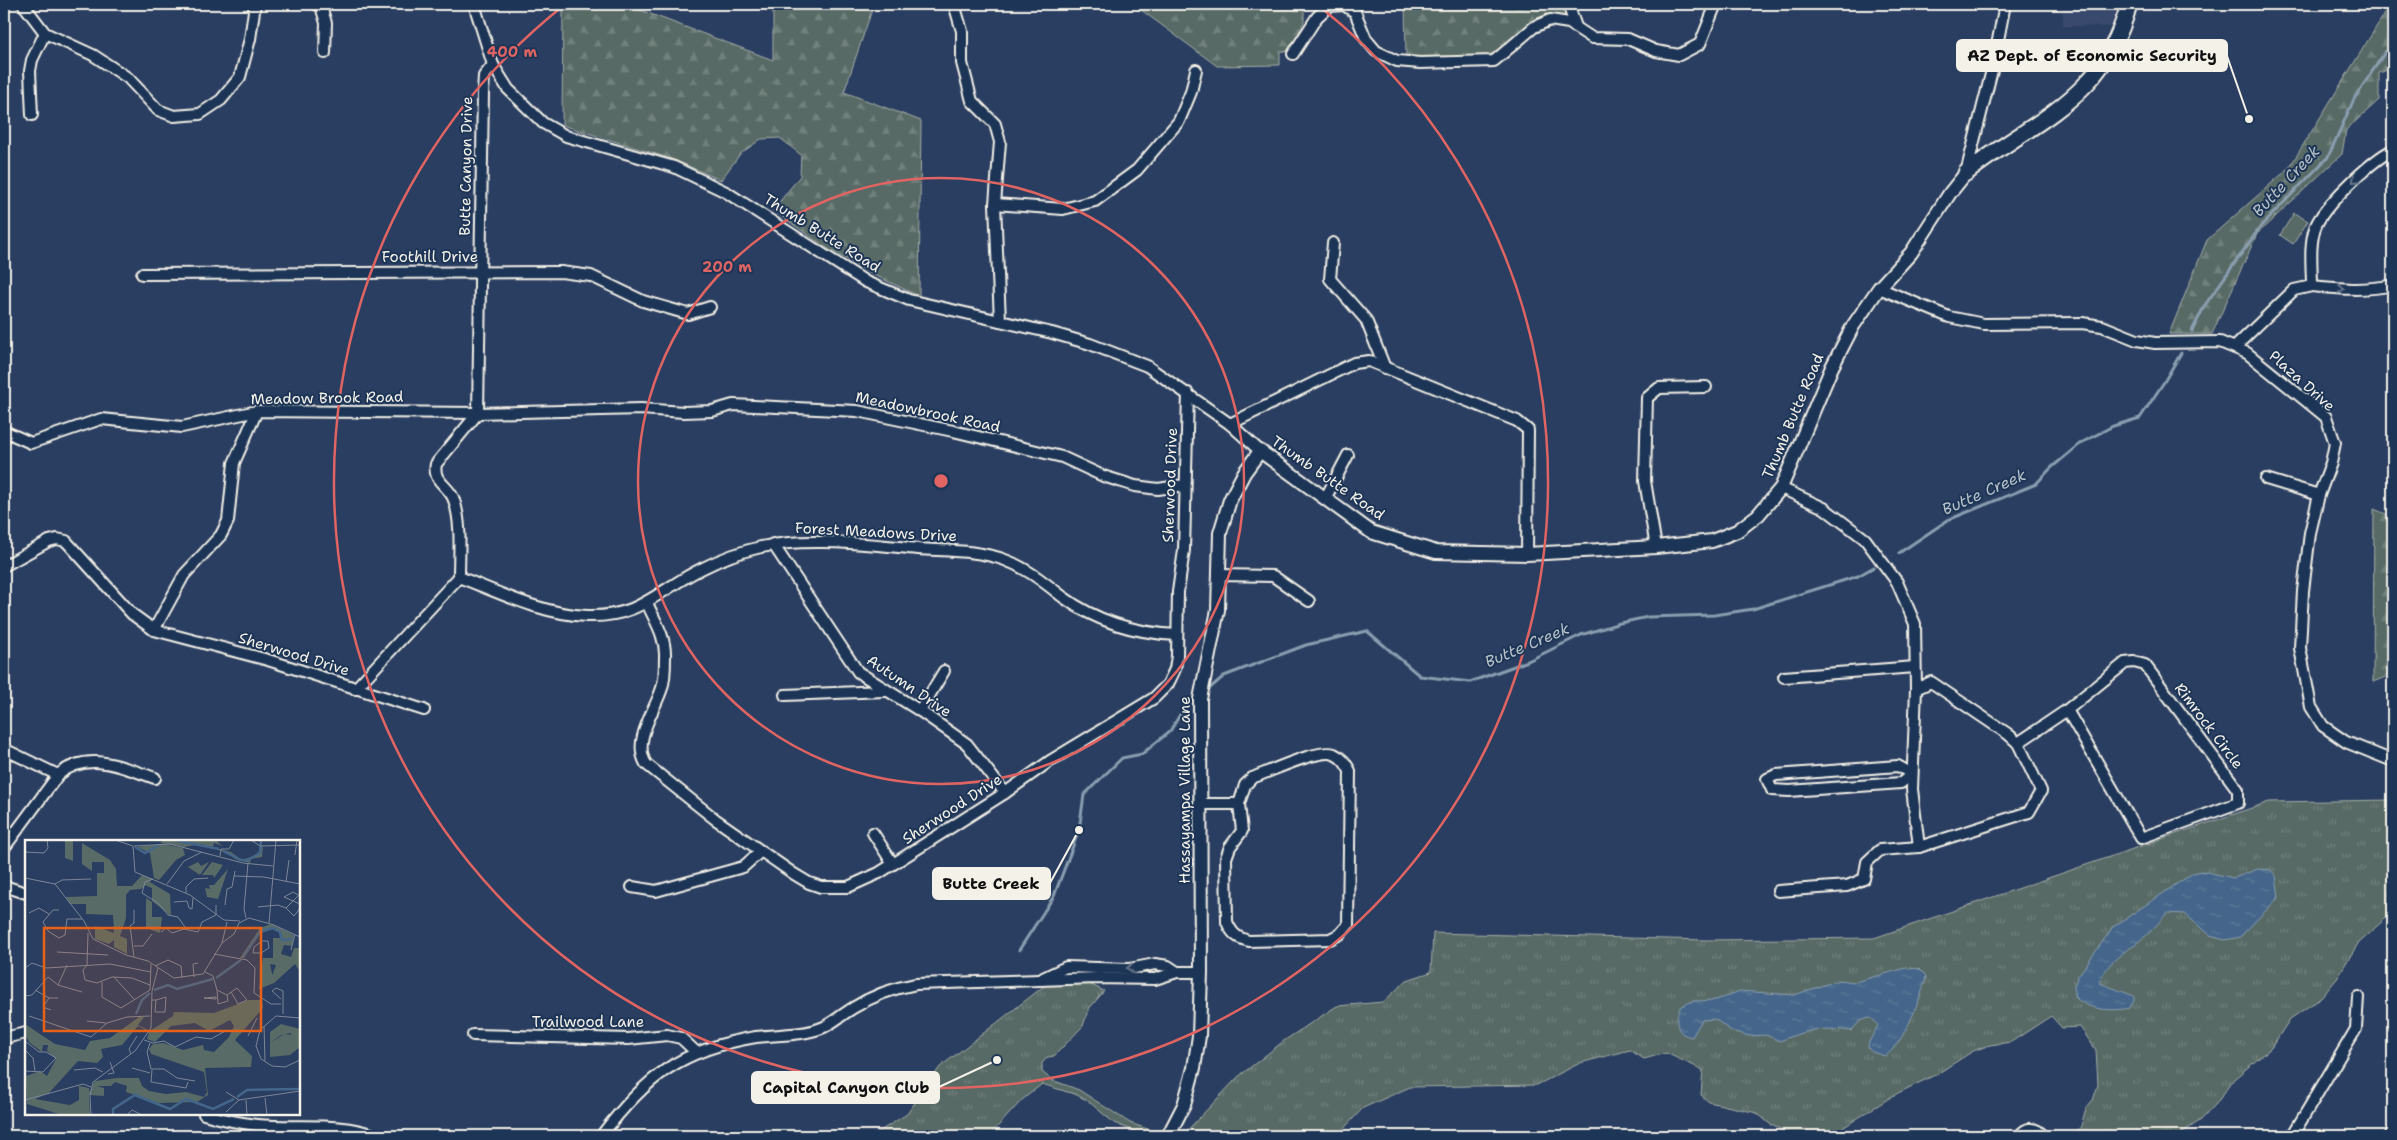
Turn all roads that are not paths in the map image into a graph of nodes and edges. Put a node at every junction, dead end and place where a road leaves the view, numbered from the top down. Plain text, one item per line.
1 (23, 4) edge
2 (255, 4) edge
3 (316, 4) edge
4 (474, 4) edge
5 (954, 4) edge
6 (1568, 4) edge
7 (1716, 4) edge
8 (2005, 4) edge
9 (2129, 4) edge
10 (1576, 27) junction
11 (45, 33) junction
12 (324, 53) dead end
13 (1293, 54) dead end
14 (493, 65) junction
15 (1196, 70) dead end
16 (32, 115) dead end
17 (2393, 150) edge
18 (1966, 173) junction
19 (995, 204) junction
20 (1333, 243) dead end
21 (479, 272) junction
22 (142, 274) dead end
23 (2393, 285) edge
24 (2312, 286) junction
25 (1879, 288) junction
26 (710, 307) dead end
27 (1000, 321) junction
28 (2235, 346) junction
29 (1385, 368) junction
30 (1706, 387) dead end
31 (1188, 394) junction
32 (257, 411) junction
33 (478, 413) junction
34 (1230, 424) junction
35 (4, 431) edge
36 (1260, 451) junction
37 (1348, 455) dead end
38 (2266, 479) dead end
39 (1185, 485) junction
40 (1781, 488) junction
41 (2319, 495) junction
42 (1325, 499) junction
43 (773, 544) junction
44 (1656, 546) junction
45 (1527, 554) junction
46 (4, 566) edge
47 (1220, 575) junction
48 (459, 577) junction
49 (1309, 601) dead end
50 (647, 603) junction
51 (154, 630) junction
52 (1177, 635) junction
53 (1915, 667) junction
54 (944, 671) dead end
55 (1784, 677) dead end
56 (355, 689) junction
57 (1916, 689) junction
58 (885, 691) junction
59 (785, 695) dead end
60 (424, 710) dead end
61 (2067, 710) junction
62 (920, 711) junction
63 (2018, 743) junction
64 (4, 749) edge
65 (2393, 761) edge
66 (1912, 774) junction
67 (58, 775) junction
68 (155, 778) dead end
69 (1005, 794) junction
70 (1199, 804) junction
71 (1239, 804) junction
72 (873, 833) dead end
73 (4, 848) edge
74 (1920, 848) junction
75 (761, 851) junction
76 (893, 864) junction
77 (4, 886) edge
78 (632, 887) dead end
79 (1778, 891) dead end
80 (25, 894) edge
81 (1201, 972) junction
82 (2358, 997) dead end
83 (25, 1033) edge
84 (473, 1035) dead end
85 (4, 1038) edge
86 (697, 1053) junction
87 (209, 1115) edge
88 (1169, 1133) edge
89 (2019, 1135) edge
90 (377, 1136) edge
91 (601, 1136) edge
92 (2043, 1136) edge
93 (2292, 1136) edge

1 - 11 street
2 - 11 street
3 - 12 street
4 - 14 street, Thumb Butte Road
5 - 19 street
6 - 10 street
7 - 10 street
8 - 18 street, Thumb Butte Road
9 - 18 main road
10 - 13 street
11 - 16 street
14 - 21 street, Butte Canyon Drive
14 - 27 street, Thumb Butte Road
15 - 19 street
17 -> 24 street
18 - 25 street, Thumb Butte Road
19 - 27 street
20 - 29 street
21 - 22 street, Foothill Drive
21 - 26 street, Foothill Drive
21 - 33 street, Butte Canyon Drive
24 -> 23 street
24 - 28 street
25 - 28 street, Plaza Drive
25 - 40 street, Thumb Butte Road
27 - 31 street, Thumb Butte Road
28 - 41 street, Plaza Drive
29 - 34 street
29 - 45 street
30 - 44 street
31 - 34 street, Thumb Butte Road
31 - 39 street, Sherwood Drive
32 - 33 street, Meadow Brook Road
32 - 35 street, Meadow Brook Road
32 - 51 street
33 - 39 street, Meadowbrook Road
33 - 48 street
34 - 36 street, Thumb Butte Road
36 - 42 street, Thumb Butte Road
36 - 47 street, Hassayampa Village Lane
37 - 42 street
38 - 41 street
39 - 52 street, Sherwood Drive
40 - 44 street, Thumb Butte Road
40 - 53 street
41 - 65 street, Plaza Drive
42 - 45 street, Thumb Butte Road
43 - 50 street, Forest Meadows Drive
43 - 52 street, Forest Meadows Drive
43 - 58 street, Autumn Drive
44 - 45 street, Thumb Butte Road
46 - 51 street
47 - 49 street
47 - 70 street, Hassayampa Village Lane
48 - 50 street, Forest Meadows Drive
48 - 56 street
50 - 75 street, Sherwood Drive
51 - 56 street, Sherwood Drive
52 - 69 street, Sherwood Drive
53 - 55 street
53 - 57 street
54 - 62 street
56 - 60 street, Sherwood Drive
57 - 63 street
57 - 66 street
58 - 59 street
58 - 62 street, Autumn Drive
61 - 61 street, Rimrock Circle
61 - 63 street, Rimrock Circle
62 - 69 street, Autumn Drive
63 - 74 street
64 - 67 street
66 - 66 street
66 - 74 street
67 - 68 street
67 - 73 street
69 - 76 street, Sherwood Drive
70 - 71 street
70 - 81 street, Hassayampa Village Lane
71 - 71 street
72 - 76 street
74 - 79 street
75 - 76 street, Sherwood Drive
75 - 78 street
77 - 80 street
81 - 86 street
81 - 88 street, Hassayampa Village Lane
82 - 93 street
83 - 85 street
84 - 86 street, Trailwood Lane
86 - 91 street
87 - 90 street
89 - 92 street

